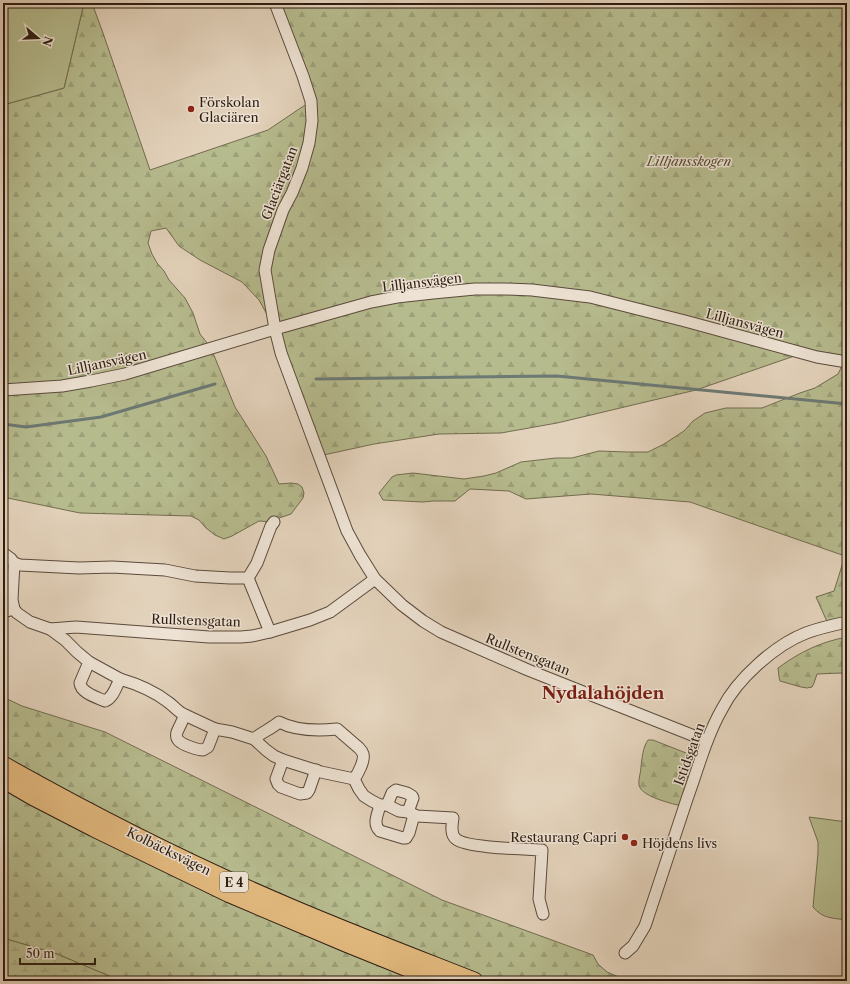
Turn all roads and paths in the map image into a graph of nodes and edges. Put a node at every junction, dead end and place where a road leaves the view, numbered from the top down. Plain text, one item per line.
1 (275, 3) edge
2 (275, 329) junction
3 (847, 362) edge
4 (3, 390) edge
5 (274, 522) dead end
6 (3, 553) edge
7 (14, 563) junction
8 (248, 578) junction
9 (375, 579) junction
10 (8, 610) edge
11 (847, 622) edge
12 (50, 629) junction
13 (270, 632) junction
14 (89, 662) junction
15 (120, 679) junction
16 (185, 715) junction
17 (216, 729) junction
18 (254, 739) junction
19 (707, 741) junction
20 (283, 760) junction
21 (3, 765) edge
22 (316, 770) junction
23 (3, 779) edge
24 (354, 779) junction
25 (383, 805) junction
26 (411, 813) junction
27 (543, 914) dead end
28 (625, 953) dead end
29 (440, 981) edge
30 (474, 981) edge

1 - 2 street, Glaciärgatan
2 - 3 street, Lilljansvägen
2 - 4 street, Lilljansvägen
2 - 9 street, Rullstensgatan
5 - 8 street
6 - 7 street
7 - 8 street
7 - 10 street
8 - 13 street
9 - 13 street, Rullstensgatan
9 - 19 street, Rullstensgatan
10 - 12 street
11 - 19 street, Istidsgatan
12 - 13 street, Rullstensgatan
12 - 14 street
14 - 15 street
14 - 15 street
15 - 16 street
16 - 17 street
16 - 17 street
17 - 18 street
18 - 20 street
18 - 24 street
19 - 28 street, Istidsgatan
20 - 22 street
20 - 22 street
21 - 30 highway, Kolbäcksvägen / E 4
22 - 24 street
23 - 29 highway, Kolbäcksvägen / E 4
24 - 25 street
25 - 26 street
25 - 26 street
25 - 26 street
26 - 27 street

